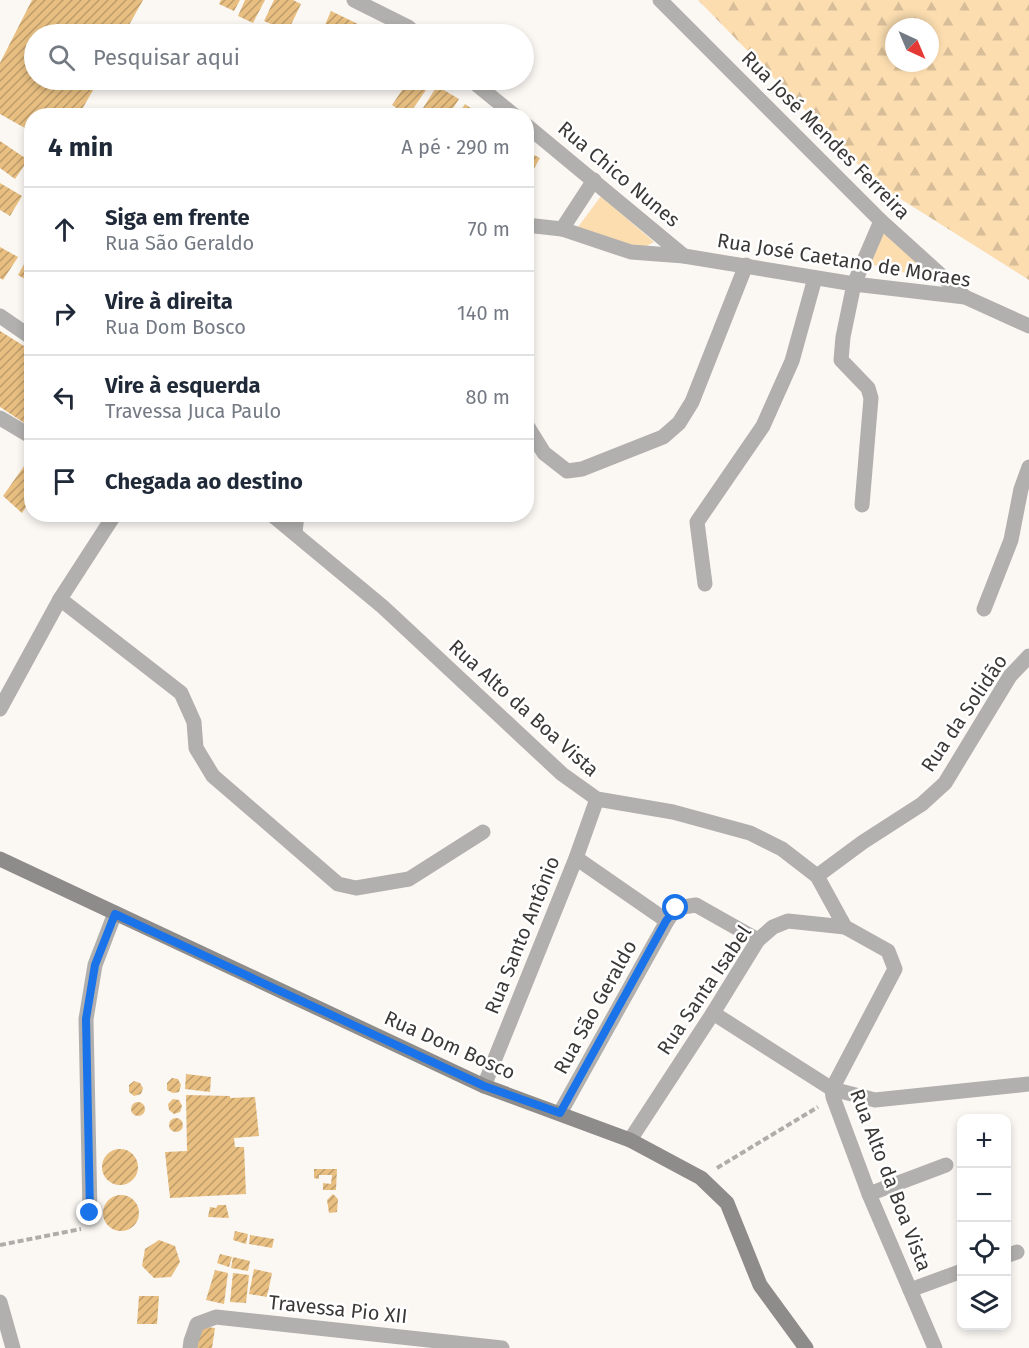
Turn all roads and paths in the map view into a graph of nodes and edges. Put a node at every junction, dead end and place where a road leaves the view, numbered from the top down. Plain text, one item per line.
1 (354, 0) edge
2 (660, 0) edge
3 (402, 24) edge
4 (483, 90) edge
5 (505, 108) edge
6 (534, 131) edge
7 (594, 180) junction
8 (881, 221) junction
9 (534, 226) edge
10 (562, 229) junction
11 (684, 256) junction
12 (746, 265) junction
13 (815, 278) junction
14 (854, 284) junction
15 (965, 297) junction
16 (0, 316) edge
17 (1029, 326) edge
18 (24, 332) edge
19 (0, 418) edge
20 (24, 432) edge
21 (534, 437) edge
22 (1029, 467) edge
23 (862, 505) dead end
24 (110, 522) edge
25 (282, 522) edge
26 (296, 522) edge
27 (295, 533) junction
28 (705, 584) dead end
29 (60, 599) junction
30 (984, 609) dead end
31 (1029, 656) edge
32 (0, 709) edge
33 (597, 799) junction
34 (483, 832) dead end
35 (576, 858) junction
36 (0, 859) edge
37 (817, 876) junction
38 (115, 914) junction
39 (666, 921) junction
40 (845, 927) junction
41 (758, 940) junction
42 (713, 1012) junction
43 (1029, 1084) edge
44 (484, 1086) junction
45 (833, 1093) junction
46 (560, 1113) junction
47 (630, 1140) junction
48 (946, 1165) dead end
49 (701, 1178) junction
50 (869, 1194) junction
51 (90, 1213) joint
52 (0, 1245) edge
53 (957, 1273) edge
54 (910, 1290) junction
55 (0, 1302) edge
56 (13, 1348) edge
57 (190, 1348) edge
58 (502, 1348) edge
59 (806, 1348) edge
60 (935, 1348) edge

1 - 3 street
2 - 8 street, Rua José Mendes Ferreira
4 - 5 street
6 - 7 street, Rua Chico Nunes
7 - 10 street
7 - 11 street, Rua Chico Nunes
8 - 14 street
8 - 15 street, Rua José Mendes Ferreira
9 - 10 street, Rua José Caetano de Moraes
10 - 11 street, Rua José Caetano de Moraes
11 - 12 street, Rua José Caetano de Moraes
12 - 13 street, Rua José Caetano de Moraes
12 - 21 street
13 - 14 street, Rua José Caetano de Moraes
13 - 28 street
14 - 15 street, Rua José Caetano de Moraes
14 - 23 street
15 - 17 street, Rua José Caetano de Moraes
16 - 18 street
19 - 20 street
22 - 30 street
24 - 29 street
25 - 27 street, Rua Alto da Boa Vista
26 - 27 street
27 - 33 street, Rua Alto da Boa Vista
29 - 32 street
29 - 34 street
31 - 37 street, Rua da Solidão
33 - 35 street, Rua Santo Antônio
33 - 37 street, Rua Alto da Boa Vista
35 - 39 street
35 - 44 street, Rua Santo Antônio
36 - 38 street, Rua Dom Bosco
37 - 40 street, Rua Alto da Boa Vista
38 - 44 street, Rua Dom Bosco
38 - 51 street
39 - 41 street, Rua São Geraldo
39 - 46 street, Rua São Geraldo
40 - 41 street, Rua Santa Isabel
40 - 45 street, Rua Alto da Boa Vista
41 - 42 street, Rua Santa Isabel
42 - 45 street
42 - 47 street, Rua Santa Isabel
43 - 45 street
44 - 46 street, Rua Dom Bosco
45 - 49 path
45 - 50 street, Rua Alto da Boa Vista
46 - 47 street, Rua Dom Bosco
47 - 49 street, Rua Dom Bosco
48 - 50 street
49 - 59 street, Rua Dom Bosco
50 - 54 street, Rua Alto da Boa Vista
51 - 52 path
53 - 54 street
54 - 60 street, Rua Alto da Boa Vista
55 - 56 street
57 - 58 street, Travessa Pio XII

